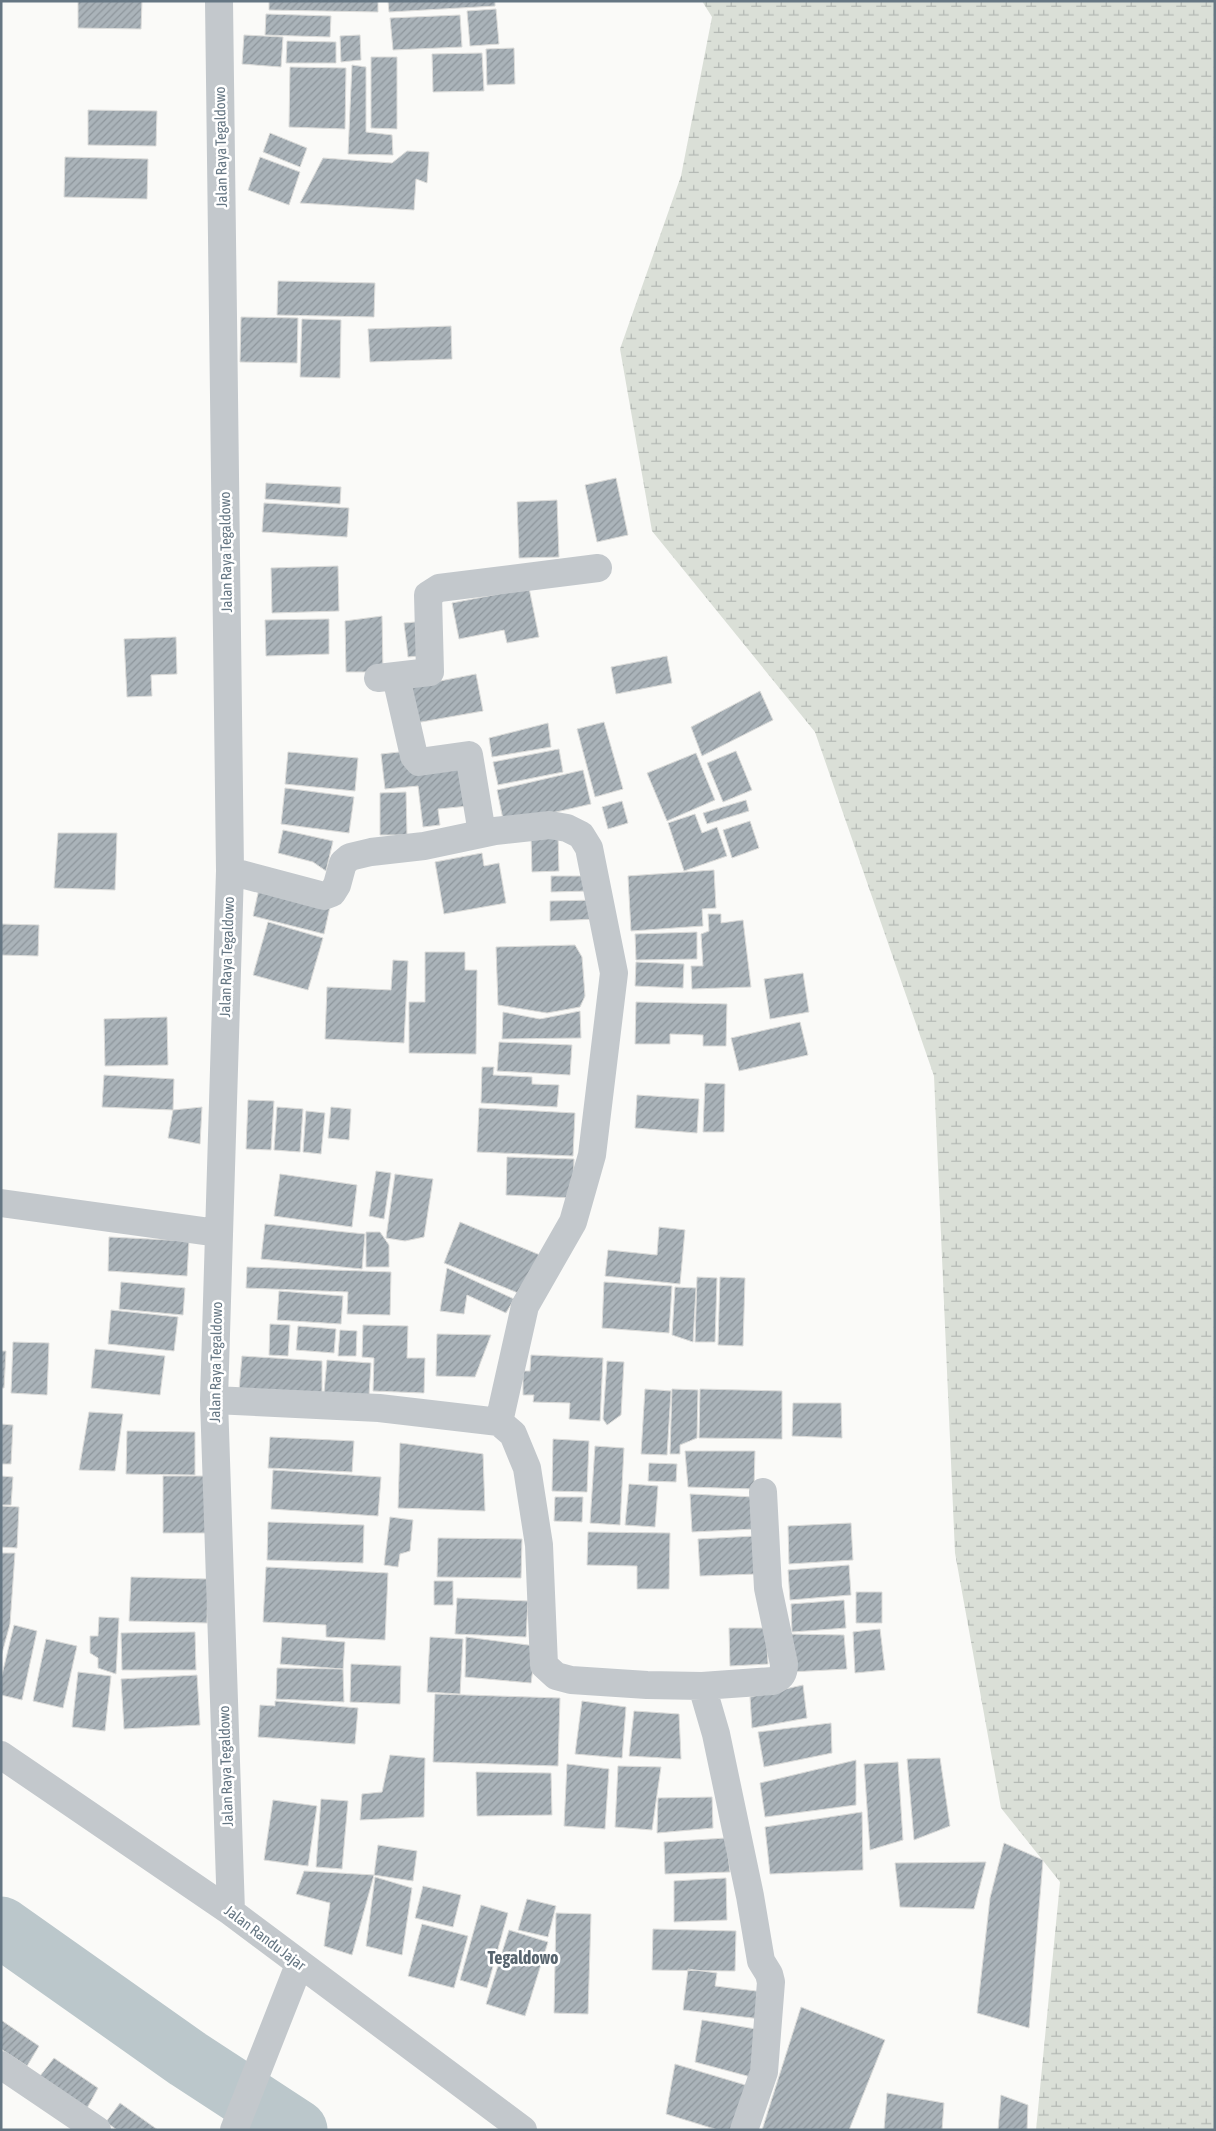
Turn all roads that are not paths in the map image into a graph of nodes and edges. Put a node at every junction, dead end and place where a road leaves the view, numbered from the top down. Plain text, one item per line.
1 (219, 1) edge
2 (598, 568) dead end
3 (482, 833) junction
4 (230, 871) junction
5 (1, 1203) edge
6 (218, 1233) junction
7 (214, 1400) junction
8 (499, 1422) junction
9 (763, 1492) dead end
10 (702, 1686) junction
11 (1, 1755) edge
12 (231, 1912) junction
13 (300, 1965) junction
14 (1, 2065) edge
15 (97, 2130) edge
16 (234, 2130) edge
17 (523, 2130) edge
18 (744, 2130) edge

1 - 4 street, Jalan Raya Tegaldowo
2 - 3 street
3 - 4 street
3 - 8 street
4 - 6 street, Jalan Raya Tegaldowo
5 - 6 street
6 - 7 street, Jalan Raya Tegaldowo
7 - 8 street
7 - 12 street, Jalan Raya Tegaldowo
8 - 10 street
9 - 10 street
10 - 18 street
11 - 12 street, Jalan Randu Jajar
12 - 13 street, Jalan Randu Jajar
13 - 16 street
13 - 17 street, Jalan Randu Jajar
14 - 15 street

